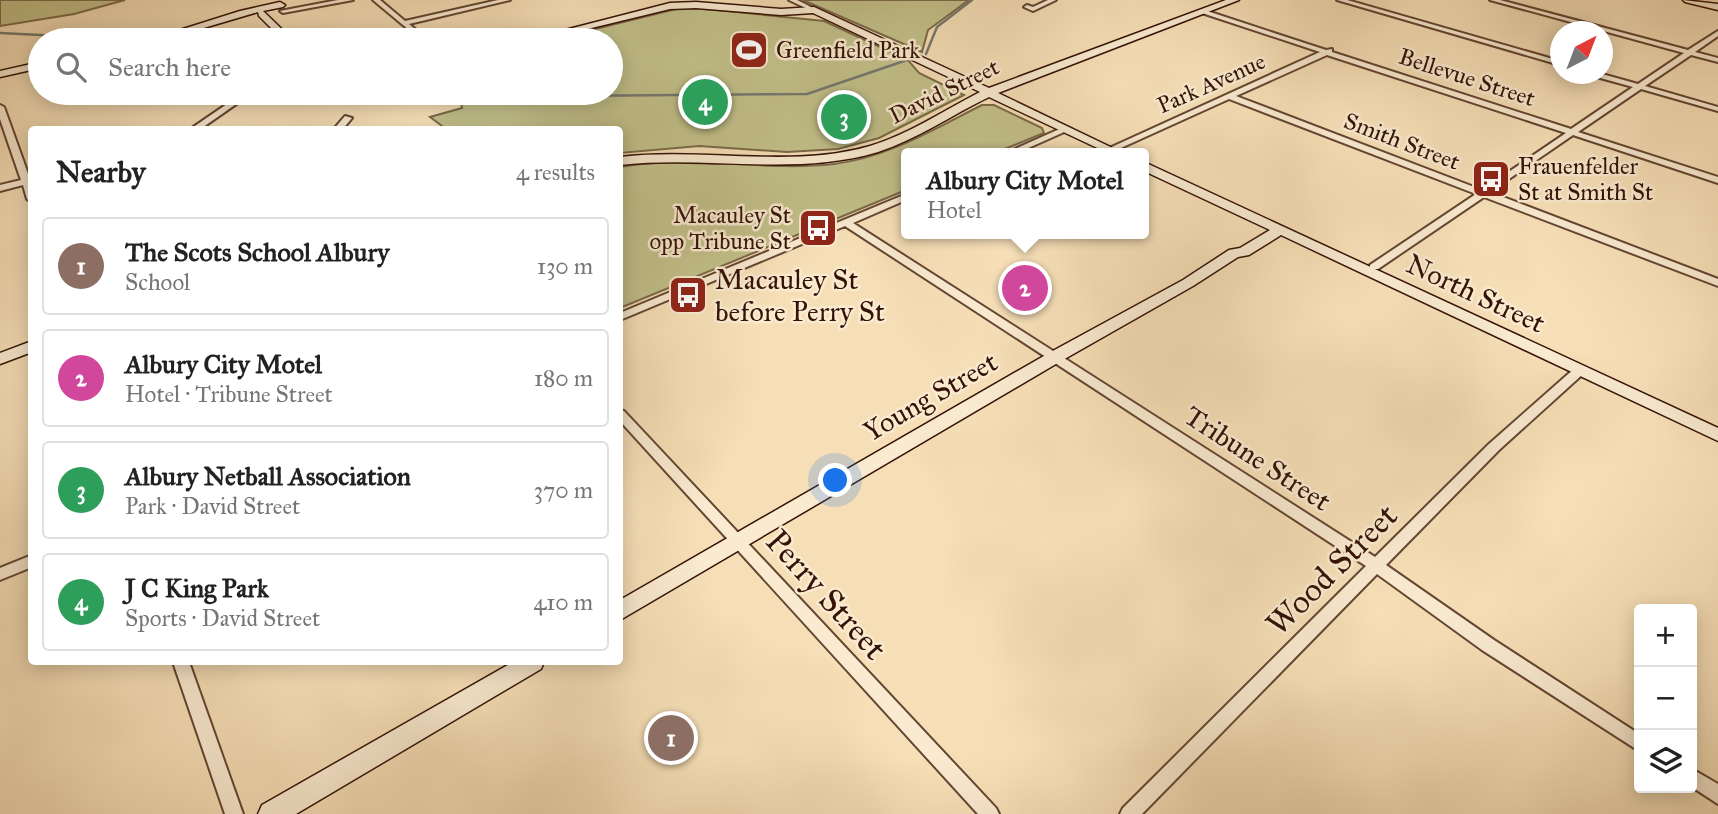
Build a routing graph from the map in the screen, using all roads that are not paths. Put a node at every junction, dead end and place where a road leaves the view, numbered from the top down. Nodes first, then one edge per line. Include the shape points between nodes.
1 (350, 0) edge
2 (376, 0) edge
3 (507, 0) edge
4 (792, 0) edge
5 (1050, 0) edge
6 (1234, 0) edge
7 (1340, 0) edge
8 (1493, 0) edge
9 (1688, 0) edge
10 (1027, 7) dead end
11 (1718, 7) edge
12 (271, 8) edge
13 (814, 10) junction
14 (781, 12) junction
15 (1204, 12) junction
16 (827, 15) junction
17 (404, 23) junction
18 (195, 28) edge
19 (276, 28) edge
20 (410, 28) edge
21 (580, 28) edge
22 (1718, 33) edge
23 (1329, 51) junction
24 (1689, 52) junction
25 (1550, 60) edge
26 (1718, 60) edge
27 (28, 68) edge
28 (0, 74) edge
29 (1613, 79) edge
30 (1640, 86) junction
31 (989, 92) junction
32 (1229, 96) junction
33 (230, 105) edge
34 (0, 107) edge
35 (1718, 109) edge
36 (348, 118) dead end
37 (199, 126) edge
38 (341, 126) edge
39 (1068, 129) junction
40 (1572, 132) junction
41 (1022, 148) edge
42 (1107, 148) edge
43 (1119, 148) edge
44 (623, 161) edge
45 (1149, 168) edge
46 (1718, 180) edge
47 (26, 182) junction
48 (0, 188) edge
49 (28, 188) edge
50 (1482, 193) junction
51 (901, 199) edge
52 (845, 222) junction
53 (1275, 227) junction
54 (1239, 252) junction
55 (1333, 256) junction
56 (1374, 267) junction
57 (1718, 283) edge
58 (623, 316) edge
59 (28, 347) edge
60 (28, 354) edge
61 (1055, 357) junction
62 (2, 358) edge
63 (1579, 371) junction
64 (623, 417) edge
65 (1718, 425) edge
66 (1718, 435) edge
67 (739, 542) junction
68 (28, 563) edge
69 (1376, 565) junction
70 (0, 574) edge
71 (623, 609) edge
72 (182, 665) edge
73 (528, 665) edge
74 (1634, 740) edge
75 (1697, 780) edge
76 (1718, 795) edge
77 (234, 814) edge
78 (271, 814) edge
79 (990, 814) edge
80 (1129, 814) edge

1 - 12 street
2 - 17 street
3 - 17 street
4 - 13 street
5 - 10 street via 1033,9
6 - 15 main road, David Street
7 - 25 street
8 - 24 street
9 - 11 main road
12 - 18 main road
12 - 19 main road
13 - 14 main road
13 - 16 main road
14 - 16 main road
14 - 21 main road via 670,6
15 - 23 street, Bellevue Street
15 - 31 main road, David Street
16 - 31 main road
17 - 20 street
22 - 24 street
23 - 32 street, Park Avenue
23 - 40 street, Bellevue Street
24 - 26 street
24 - 30 street
27 - 28 main road
29 - 30 street
30 - 35 street
30 - 40 street
31 - 39 main road
31 - 44 main road, David Street via 905,137 852,154 799,159 667,155
32 - 43 street, Park Avenue
32 - 50 street, Smith Street
33 - 37 street
34 - 47 street
36 - 38 street
39 - 41 street
39 - 42 main road
40 - 46 street, Bellevue Street
40 - 50 street
45 - 53 main road, North Street
47 - 48 street
47 - 49 street
50 - 56 street
50 - 57 street, Smith Street
51 - 52 street
52 - 58 street
52 - 61 street, Tribune Street
53 - 54 main road, Young Street
53 - 55 main road, North Street
53 - 56 main road, North Street
54 - 55 main road via 1282,244
54 - 61 main road, Young Street
55 - 63 main road, North Street
56 - 65 main road, North Street
59 - 62 main road
60 - 62 main road
61 - 67 main road, Young Street
61 - 69 street, Tribune Street
63 - 66 main road, North Street
63 - 69 street, Wood Street via 1494,447
64 - 67 street, Perry Street
67 - 71 main road, Young Street
67 - 79 street, Perry Street
68 - 70 street
69 - 74 street, Tribune Street
69 - 80 street, Wood Street
72 - 77 street
73 - 78 main road
75 - 76 street

